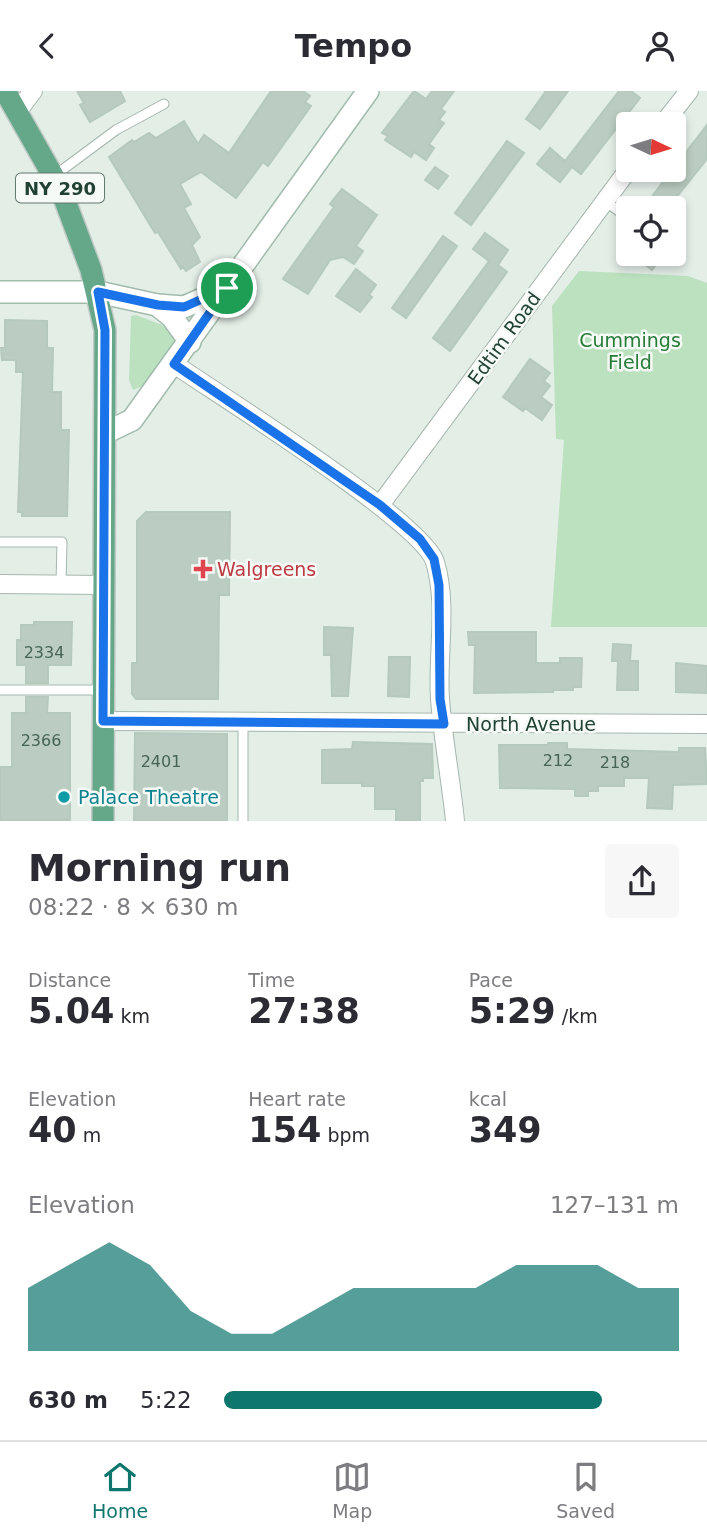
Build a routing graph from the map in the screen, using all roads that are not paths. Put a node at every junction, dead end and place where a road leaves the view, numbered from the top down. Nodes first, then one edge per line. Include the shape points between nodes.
1 (5, 91) edge
2 (33, 91) edge
3 (368, 91) edge
4 (689, 91) edge
5 (164, 104) dead end
6 (17, 112) junction
7 (672, 112) edge
8 (54, 176) junction
9 (619, 182) edge
10 (605, 201) junction
11 (616, 209) edge
12 (227, 288) junction
13 (0, 292) edge
14 (98, 292) junction
15 (158, 305) junction
16 (190, 342) junction
17 (174, 364) junction
18 (105, 433) junction
19 (380, 505) junction
20 (0, 542) edge
21 (0, 585) edge
22 (61, 585) junction
23 (104, 585) junction
24 (0, 690) edge
25 (103, 690) junction
26 (103, 721) junction
27 (243, 722) junction
28 (444, 724) junction
29 (707, 724) edge
30 (103, 821) edge
31 (243, 821) edge
32 (455, 821) edge

1 - 6 main road, NY 290
2 - 6 street
3 - 12 street
4 - 7 street
5 - 8 lane via 116,130
6 - 8 main road, NY 290
8 - 14 main road, NY 290
9 - 10 street, Edtim Road
10 - 11 lane
10 - 19 street, Edtim Road
12 - 15 street via 184,307
12 - 16 street
13 - 14 street
14 - 15 street
14 - 18 main road, NY 290 via 105,330
15 - 16 street
16 - 17 street
17 - 18 street via 132,420
17 - 19 street
18 - 23 main road, NY 290
19 - 28 street via 420,539 434,559
20 - 22 lane via 62,542
21 - 22 street
22 - 23 street
23 - 25 main road, NY 290
24 - 25 lane
25 - 26 main road, NY 290
26 - 27 street, North Avenue
26 - 30 main road, NY 290
27 - 28 street, North Avenue
27 - 31 lane
28 - 29 street, North Avenue
28 - 32 street

